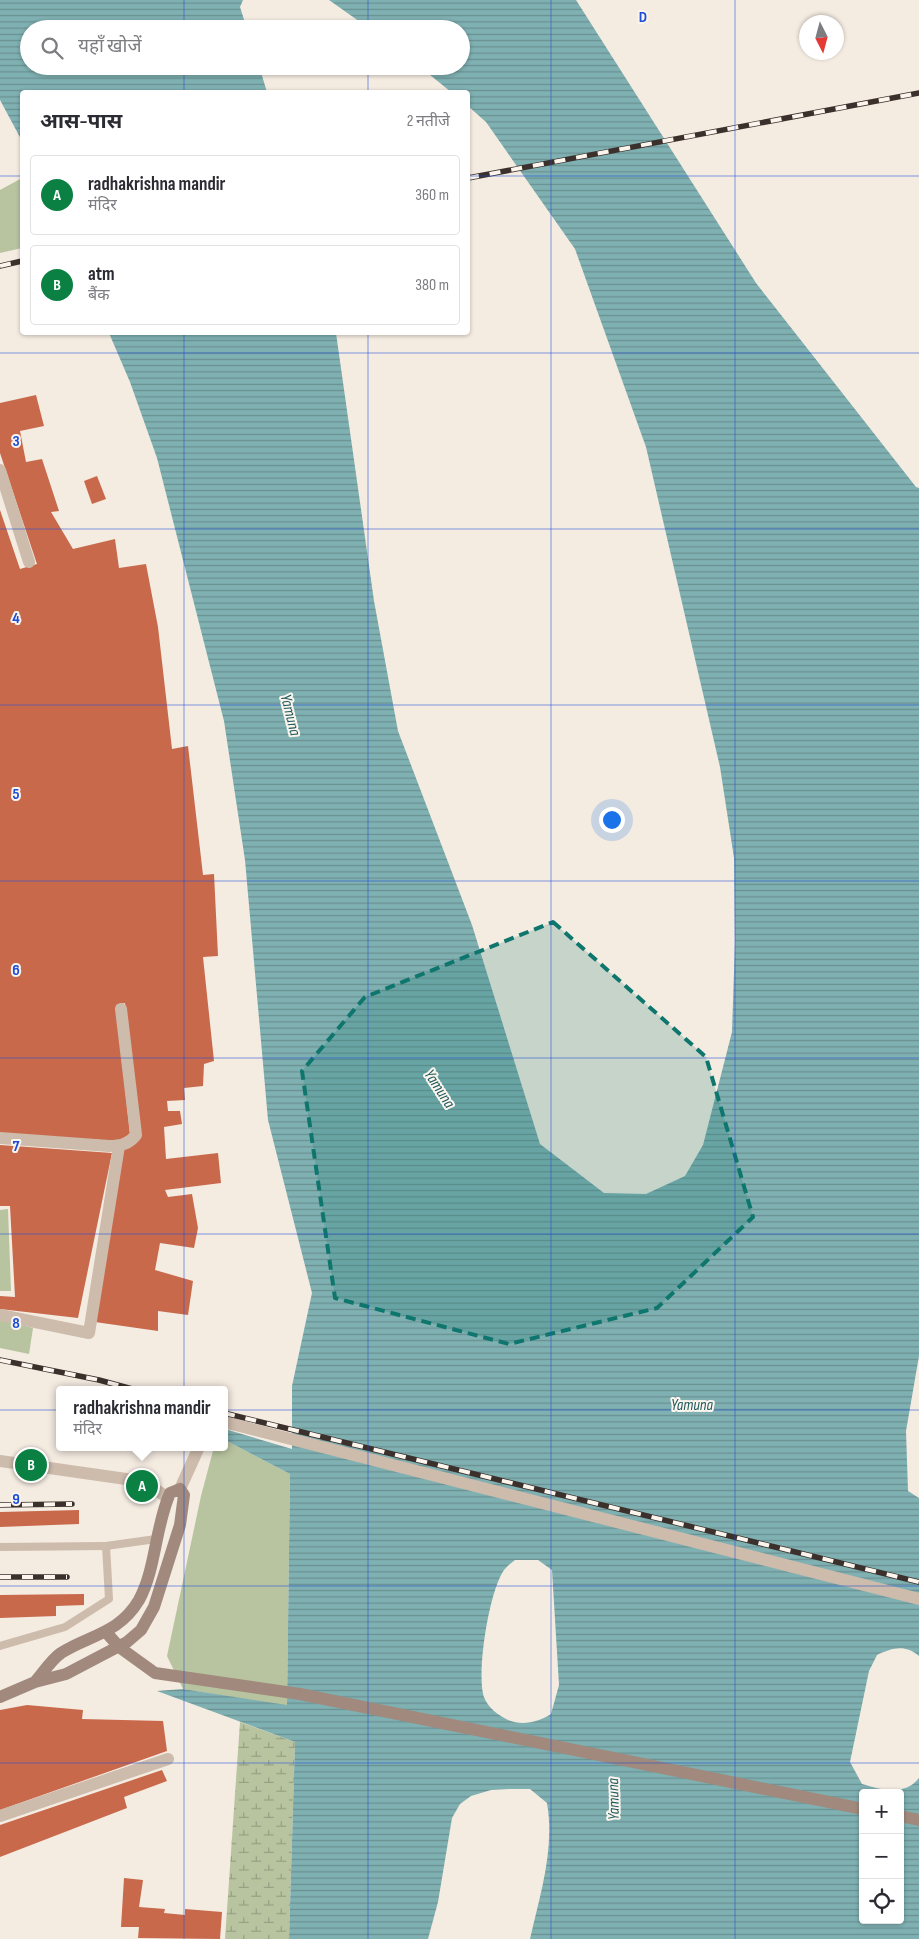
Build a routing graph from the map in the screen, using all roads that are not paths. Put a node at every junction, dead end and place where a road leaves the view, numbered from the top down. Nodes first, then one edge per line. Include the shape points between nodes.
1 (0, 470) edge
2 (29, 562) dead end
3 (121, 1009) dead end
4 (0, 1138) edge
5 (119, 1146) junction
6 (0, 1315) edge
7 (228, 1423) edge
8 (197, 1451) edge
9 (0, 1461) edge
10 (180, 1489) junction
11 (168, 1498) junction
12 (156, 1539) junction
13 (106, 1546) junction
14 (0, 1547) edge
15 (149, 1571) junction
16 (163, 1577) junction
17 (919, 1599) edge
18 (106, 1632) junction
19 (0, 1646) edge
20 (119, 1647) junction
21 (35, 1682) junction
22 (0, 1697) edge
23 (168, 1759) dead end
24 (859, 1807) edge
25 (0, 1816) edge
26 (904, 1817) edge
27 (919, 1820) edge

1 - 2 street
3 - 5 street via 136,1135 131,1142
4 - 5 street
5 - 6 street via 89,1333
7 - 17 street
8 - 10 street
9 - 11 street via 133,1480 146,1483
10 - 11 main road via 170,1493
10 - 16 main road via 184,1495 180,1524
11 - 12 main road
12 - 13 lane
12 - 15 main road
13 - 14 lane
13 - 19 lane via 109,1599 65,1627
15 - 16 main road
15 - 18 main road via 138,1601
16 - 20 main road via 154,1607 141,1630
18 - 20 main road
18 - 21 main road via 60,1654
20 - 21 main road via 66,1674
20 - 24 main road via 154,1674 300,1694
21 - 22 main road
23 - 25 street
26 - 27 main road

